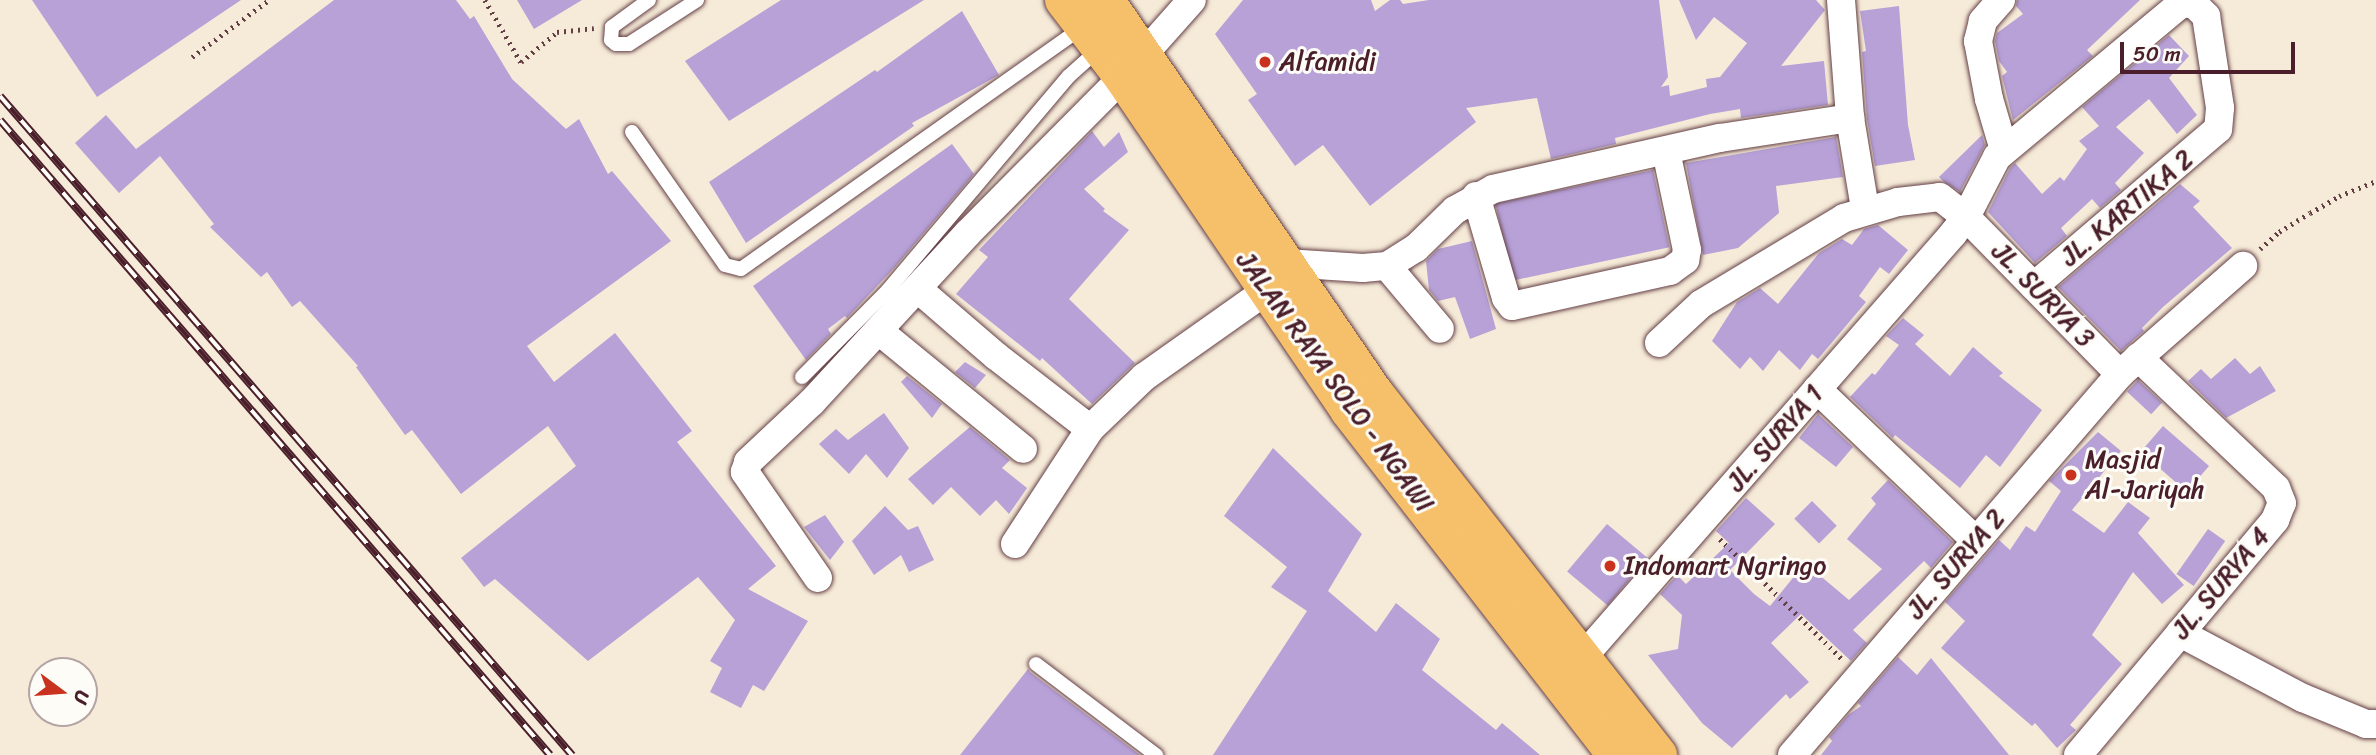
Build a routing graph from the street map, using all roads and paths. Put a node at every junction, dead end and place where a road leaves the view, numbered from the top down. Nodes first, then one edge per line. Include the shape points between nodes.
1 (269, 0) edge
2 (485, 0) edge
3 (649, 0) edge
4 (696, 0) edge
5 (1192, 0) edge
6 (2001, 0) edge
7 (1837, 3) edge
8 (2183, 4) joint
9 (612, 27) junction
10 (1103, 35) edge
11 (192, 57) dead end
12 (1850, 118) junction
13 (632, 132) dead end
14 (1666, 150) junction
15 (2004, 150) junction
16 (2376, 181) edge
17 (1476, 196) junction
18 (1863, 200) junction
19 (1966, 217) junction
20 (1387, 266) junction
21 (2243, 266) joint
22 (1276, 277) junction
23 (2034, 286) junction
24 (918, 289) junction
25 (1440, 329) dead end
26 (879, 331) junction
27 (1659, 344) dead end
28 (2129, 366) junction
29 (802, 377) dead end
30 (1817, 390) junction
31 (1090, 429) junction
32 (1023, 449) dead end
33 (1702, 521) junction
34 (1976, 541) junction
35 (1015, 544) dead end
36 (818, 578) dead end
37 (2180, 633) junction
38 (1582, 658) junction
39 (1036, 664) dead end
40 (1860, 676) junction
41 (2376, 724) edge
42 (1156, 755) edge
43 (1617, 755) edge
44 (1658, 755) edge
45 (1792, 755) edge
46 (2078, 755) edge

1 - 11 path
2 - 9 path via 521,62 557,32
3 - 9 lane
4 - 9 lane via 629,44 621,46 611,40
5 - 10 street
6 - 15 street via 1983,21 1978,41
7 - 12 street
8 - 15 street, JL. SURYA 1
8 - 23 street, JL. KARTIKA 2 via 2195,5 2206,16 2220,108 2218,129
10 - 13 lane via 741,269 725,265
10 - 22 highway, JALAN RAYA SOLO - NGAWI
10 - 24 street via 967,234
10 - 29 lane via 888,290
12 - 14 street
12 - 18 street
14 - 17 street
14 - 17 street via 1687,250 1685,260 1670,271 1512,306
15 - 19 street, JL. SURYA 1
16 - 21 path via 2339,196 2279,232
17 - 20 street via 1416,248
18 - 19 street, JL. SURYA 3 via 1940,197
18 - 27 street, JL. SURYA 3 via 1844,218 1701,304
19 - 23 street, JL. SURYA 3
19 - 30 street, JL. SURYA 1
20 - 22 street
20 - 25 street
21 - 28 street, JL. SURYA 2
22 - 31 street via 1144,377
22 - 38 highway, JALAN RAYA SOLO - NGAWI via 1375,394
22 - 43 highway, JALAN RAYA SOLO - NGAWI via 1349,410
23 - 28 street, JL. SURYA 3
24 - 26 street
24 - 31 street
26 - 32 street
26 - 36 street via 745,467
28 - 34 street, JL. SURYA 2
28 - 37 street, JL. SURYA 4 via 2280,495 2275,520
30 - 33 street, JL. SURYA 1
30 - 34 street
31 - 35 street
33 - 38 street, JL. SURYA 1
33 - 40 path
34 - 40 street, JL. SURYA 2
37 - 41 street via 2303,698
37 - 46 street, JL. SURYA 4
38 - 44 highway, JALAN RAYA SOLO - NGAWI
39 - 42 lane
40 - 45 street, JL. SURYA 2

